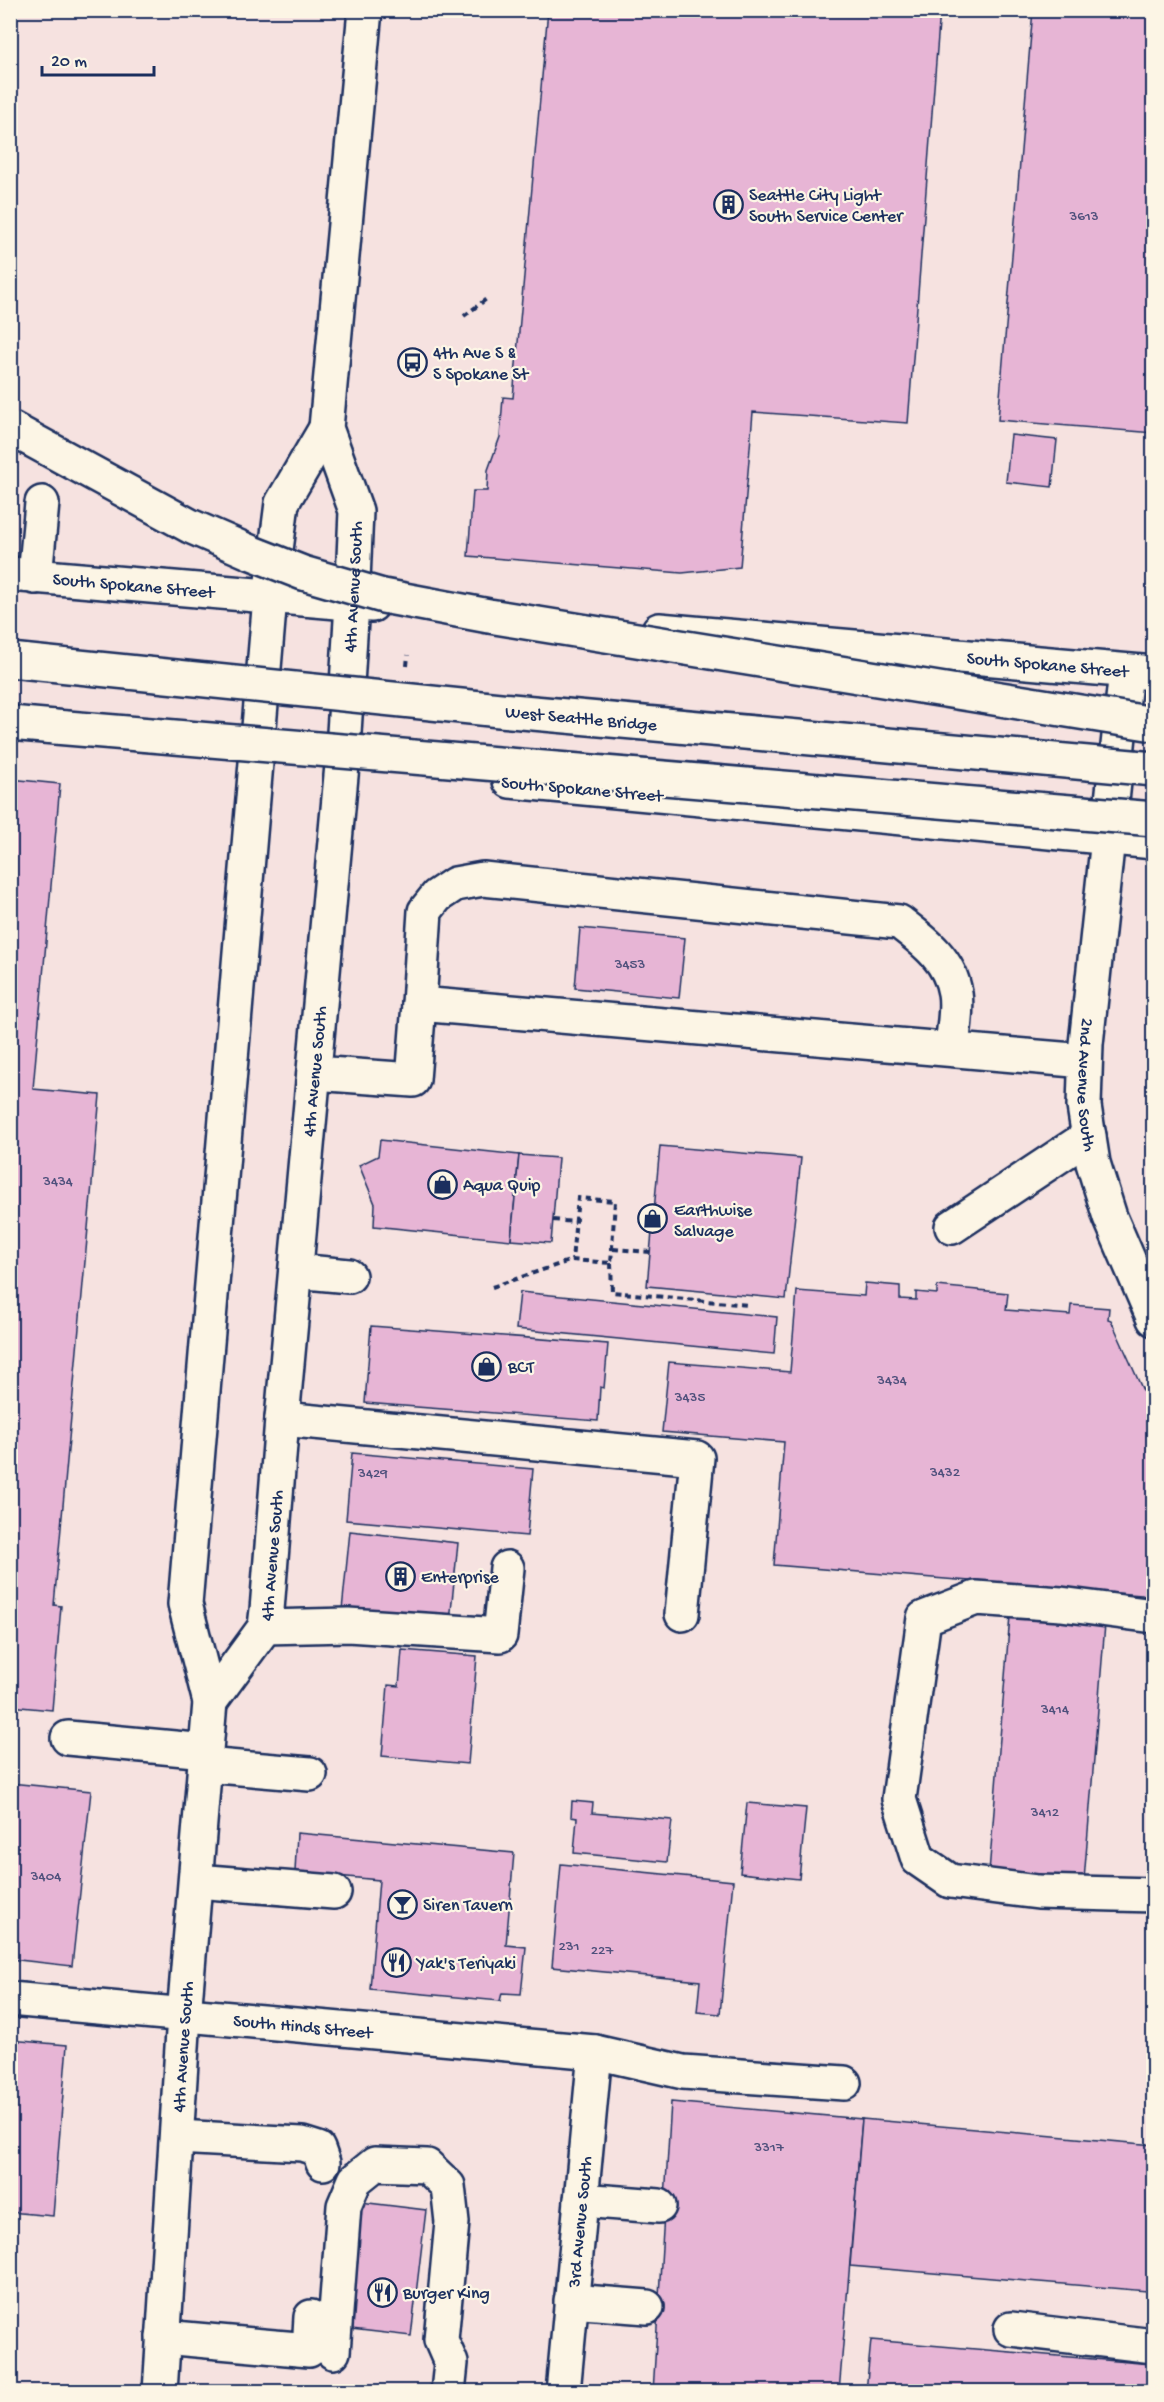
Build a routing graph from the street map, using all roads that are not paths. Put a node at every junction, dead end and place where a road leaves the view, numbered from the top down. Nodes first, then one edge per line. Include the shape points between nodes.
1 (365, 10) edge
2 (10, 428) edge
3 (326, 428) junction
4 (42, 503) dead end
5 (23, 576) edge
6 (270, 597) junction
7 (351, 604) junction
8 (10, 660) edge
9 (1140, 672) edge
10 (10, 723) edge
11 (1154, 724) edge
12 (10, 736) edge
13 (256, 758) junction
14 (342, 765) junction
15 (1154, 768) edge
16 (1154, 819) edge
17 (1108, 838) junction
18 (1154, 842) edge
19 (419, 1004) junction
20 (952, 1049) junction
21 (1085, 1061) junction
22 (314, 1073) junction
23 (1089, 1136) junction
24 (952, 1227) dead end
25 (296, 1271) junction
26 (349, 1276) dead end
27 (1154, 1320) edge
28 (282, 1419) junction
29 (507, 1568) dead end
30 (682, 1614) dead end
31 (1154, 1616) edge
32 (264, 1627) junction
33 (210, 1702) junction
34 (68, 1738) dead end
35 (206, 1758) junction
36 (310, 1774) dead end
37 (196, 1881) junction
38 (334, 1892) dead end
39 (1154, 1895) edge
40 (10, 1999) edge
41 (184, 2016) junction
42 (595, 2052) junction
43 (844, 2083) dead end
44 (178, 2126) junction
45 (316, 2126) dead end
46 (323, 2163) dead end
47 (581, 2200) junction
48 (659, 2206) dead end
49 (571, 2301) junction
50 (647, 2307) dead end
51 (311, 2317) dead end
52 (1011, 2329) dead end
53 (163, 2337) junction
54 (1154, 2346) edge
55 (321, 2351) junction
56 (449, 2377) edge
57 (160, 2391) edge
58 (562, 2391) edge

1 - 3 main road, 4th Avenue South
2 - 11 main road, bridge via 190,526 303,573 383,596
3 - 6 main road, 4th Avenue South via 282,503
3 - 7 main road, 4th Avenue South via 356,511
4 - 5 main road
5 - 6 main road, South Spokane Street
6 - 7 main road, South Spokane Street
6 - 13 main road, 4th Avenue South
7 - 9 main road, South Spokane Street
7 - 14 main road, 4th Avenue South
8 - 15 main road, West Seattle Bridge, bridge via 500,710
9 - 17 main road, 2nd Avenue South
10 - 16 main road, bridge
12 - 13 main road, South Spokane Street
13 - 14 main road, South Spokane Street
13 - 33 main road, 4th Avenue South via 185,1604
14 - 17 main road, South Spokane Street
14 - 22 main road, 4th Avenue South
17 - 18 main road, South Spokane Street
17 - 21 main road, 2nd Avenue South
19 - 20 main road
19 - 20 main road via 425,911 437,896 455,884 483,879 899,922 930,946 949,971 955,994
19 - 22 main road via 413,1080
20 - 21 main road
21 - 23 main road, 2nd Avenue South via 1084,1106
22 - 25 main road, 4th Avenue South
23 - 24 main road
23 - 27 main road, 2nd Avenue South via 1110,1217
25 - 26 main road
25 - 28 main road, 4th Avenue South
28 - 30 main road via 697,1458
28 - 32 main road, 4th Avenue South
29 - 32 main road via 500,1635 348,1626
31 - 39 main road via 976,1598 924,1618 899,1799 918,1859 950,1881 1038,1892
32 - 33 main road, 4th Avenue South
33 - 35 main road, 4th Avenue South
34 - 35 main road
35 - 36 main road
35 - 37 main road, 4th Avenue South
37 - 38 main road
37 - 41 main road, 4th Avenue South
40 - 41 main road, South Hinds Street
41 - 42 main road, South Hinds Street
41 - 44 main road, 4th Avenue South
42 - 43 main road, South Hinds Street via 683,2072
42 - 47 main road, 3rd Avenue South
44 - 45 main road
44 - 46 main road via 302,2144 318,2150
44 - 53 main road, 4th Avenue South
47 - 48 main road
47 - 49 main road, 3rd Avenue South
49 - 50 main road
49 - 58 main road, 3rd Avenue South
51 - 55 main road
52 - 54 main road
53 - 55 main road
53 - 57 main road, 4th Avenue South
55 - 56 main road via 344,2206 355,2180 375,2164 427,2166 448,2186 452,2222 441,2340

